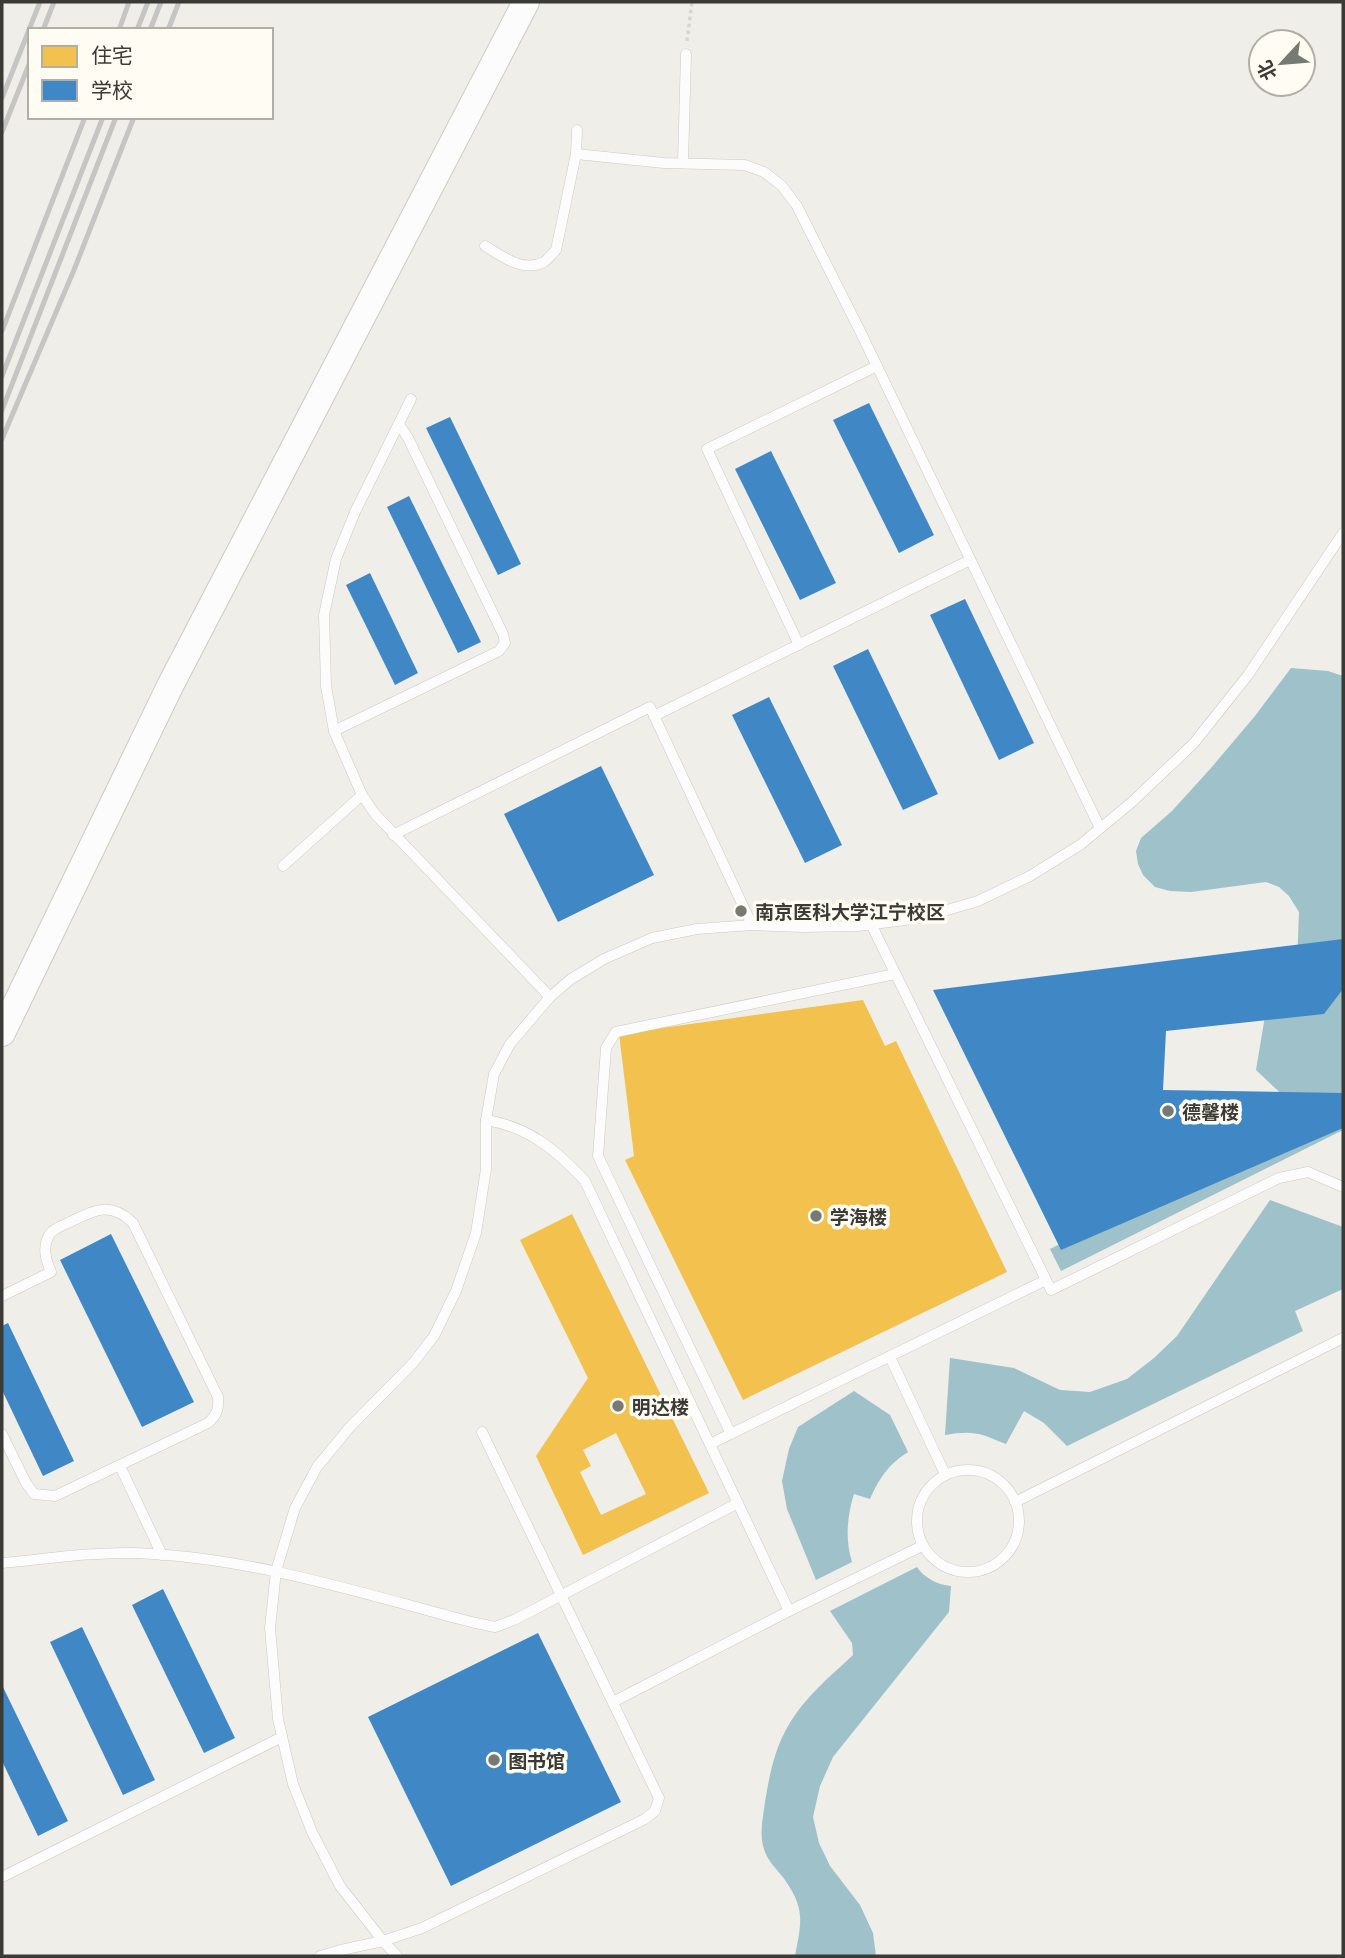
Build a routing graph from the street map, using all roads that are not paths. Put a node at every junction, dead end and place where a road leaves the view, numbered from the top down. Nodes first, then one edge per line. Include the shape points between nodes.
1 (526, 2) edge
2 (686, 54) road end
3 (577, 130) dead end
4 (576, 154) junction
5 (683, 163) junction
6 (485, 246) dead end
7 (877, 366) junction
8 (411, 399) dead end
9 (399, 425) junction
10 (1343, 533) edge
11 (970, 560) junction
12 (799, 645) junction
13 (654, 716) junction
14 (334, 731) junction
15 (362, 795) junction
16 (1100, 828) junction
17 (393, 835) junction
18 (283, 866) dead end
19 (752, 925) junction
20 (871, 925) junction
21 (895, 974) junction
22 (550, 997) junction
23 (2, 1033) edge
24 (486, 1120) junction
25 (1343, 1186) edge
26 (1046, 1280) junction
27 (2, 1296) edge
28 (1343, 1338) edge
29 (890, 1357) junction
30 (482, 1432) dead end
31 (2, 1434) edge
32 (731, 1434) junction
33 (710, 1444) junction
34 (120, 1466) junction
35 (945, 1474) junction
36 (1015, 1502) junction
37 (738, 1503) junction
38 (922, 1546) junction
39 (163, 1555) junction
40 (2, 1563) edge
41 (276, 1571) junction
42 (561, 1595) junction
43 (789, 1611) junction
44 (613, 1702) junction
45 (282, 1737) junction
46 (2, 1877) edge
47 (383, 1941) junction
48 (320, 1956) edge
49 (397, 1956) edge

1 - 23 street via 171,684
2 - 5 lane
3 - 4 lane
4 - 5 lane
4 - 6 lane via 556,250 532,265 512,263
5 - 7 lane via 745,165 782,186 797,206
7 - 11 lane
7 - 12 lane via 707,449
8 - 9 lane
9 - 14 lane via 336,559 324,615 326,686
9 - 14 lane via 505,643 499,651
10 - 16 lane via 1248,674 1194,743
11 - 12 lane
11 - 16 lane
12 - 13 lane
13 - 17 lane via 650,707
13 - 19 lane
14 - 15 lane
15 - 17 lane
15 - 18 lane
16 - 20 lane via 1030,876 978,901 920,918
17 - 22 lane
19 - 20 lane
19 - 22 lane via 652,938 604,959
20 - 21 lane
21 - 26 lane
21 - 32 lane via 616,1032 606,1048 598,1156
22 - 24 lane via 510,1044 494,1074
24 - 33 lane via 537,1139 585,1181
24 - 41 lane via 486,1169 476,1233 456,1291 434,1336 414,1362 317,1467 295,1508
25 - 26 lane via 1308,1172 1279,1178 1051,1290
26 - 29 lane
27 - 34 lane via 51,1272 44,1253 55,1229 97,1209 116,1211 133,1223 218,1397 219,1409 208,1423
28 - 36 lane
29 - 32 lane
29 - 35 lane
30 - 42 lane
31 - 34 lane via 34,1493 55,1496
32 - 33 lane
33 - 37 lane
34 - 39 lane
35 - 36 lane via 966,1469 987,1473 1005,1486
35 - 38 lane via 928,1487 918,1506 916,1528
36 - 38 lane via 1019,1525 1013,1546 999,1563 980,1572 958,1572 938,1564
37 - 42 lane
37 - 43 lane
38 - 43 lane
39 - 40 lane via 82,1555
39 - 41 lane
41 - 42 lane via 495,1627
41 - 45 lane via 270,1628
42 - 44 lane
43 - 44 lane
44 - 47 lane via 659,1798 655,1811 451,1915
45 - 46 lane
45 - 47 lane via 293,1784 312,1832 340,1886
47 - 48 lane
47 - 49 lane

